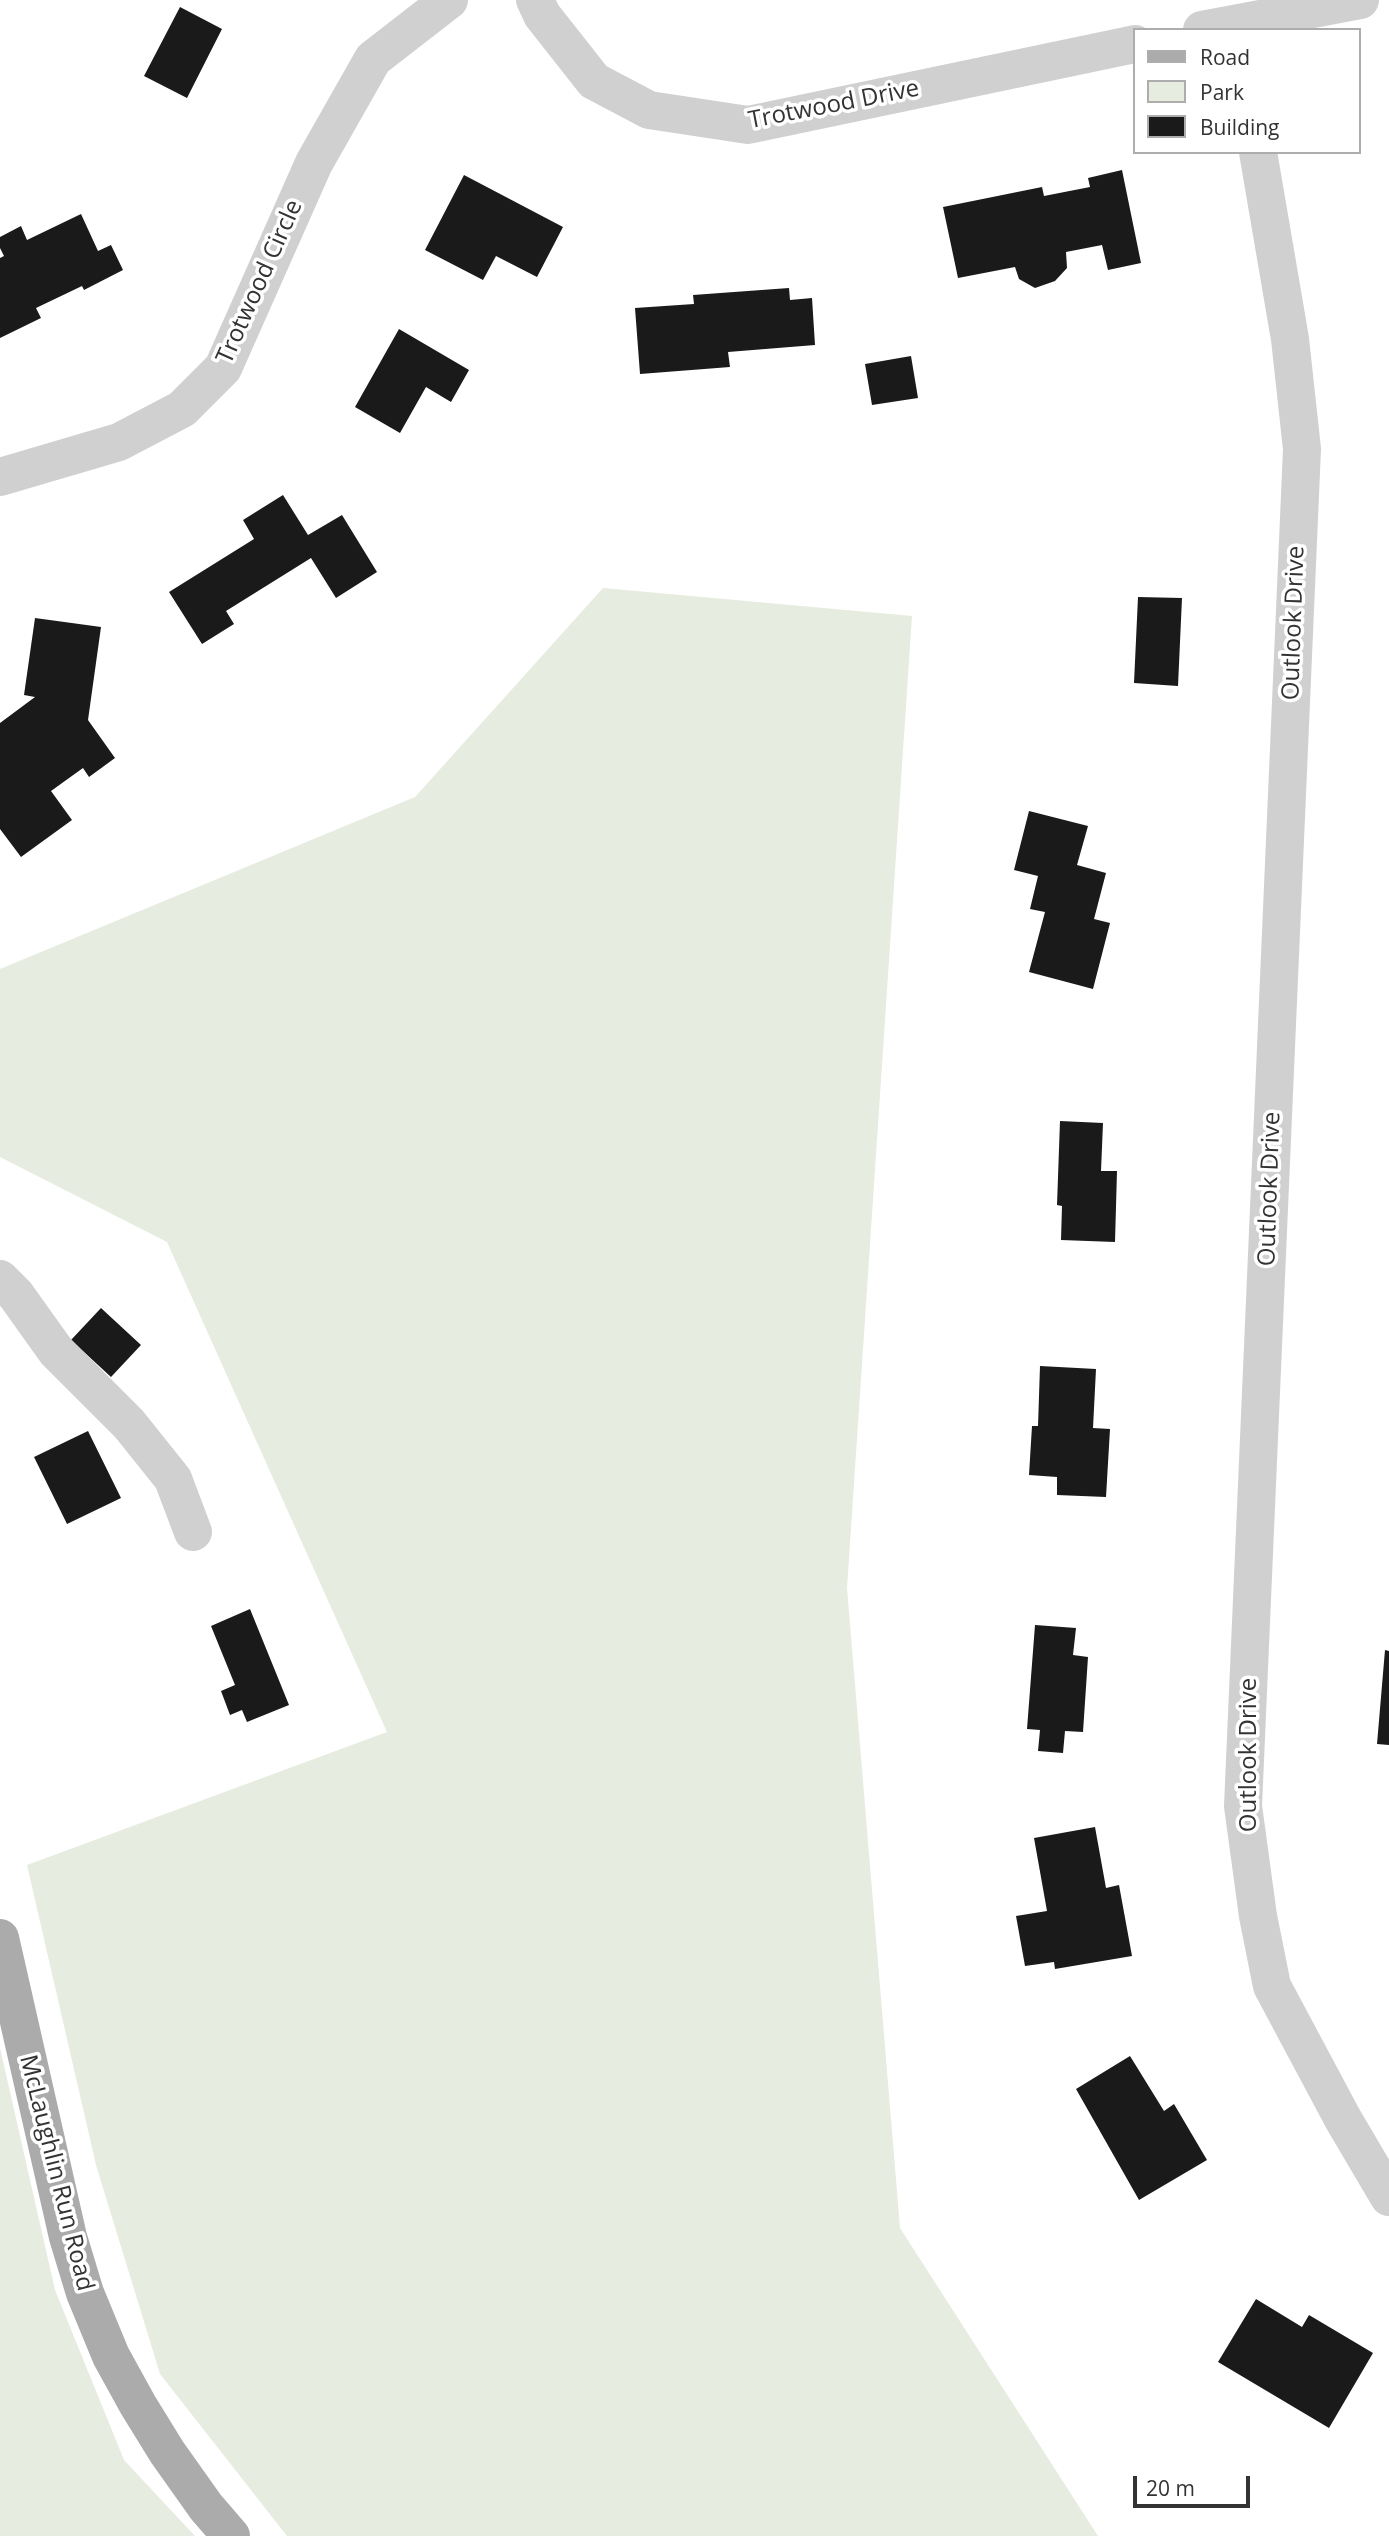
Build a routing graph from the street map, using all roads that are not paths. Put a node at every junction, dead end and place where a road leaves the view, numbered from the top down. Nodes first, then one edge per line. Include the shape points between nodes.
1 (449, 0) edge
2 (536, 0) edge
3 (1360, 0) edge
4 (1225, 27) edge
5 (1134, 44) edge
6 (1258, 154) edge
7 (0, 477) edge
8 (0, 1279) edge
9 (193, 1532) dead end
10 (0, 1938) edge
11 (1389, 2197) edge
12 (231, 2536) edge

1 - 7 street, Trotwood Circle via 373,59 314,163 223,368 182,409 119,442
2 - 5 street, Trotwood Drive via 542,15 594,81 649,110 748,125
3 - 4 street
6 - 11 street, Outlook Drive via 1290,339 1302,449 1243,1806 1272,1986
8 - 9 street via 56,1351 129,1424 173,1479
10 - 12 main road, McLaughlin Run Road via 85,2293 138,2405 206,2507

